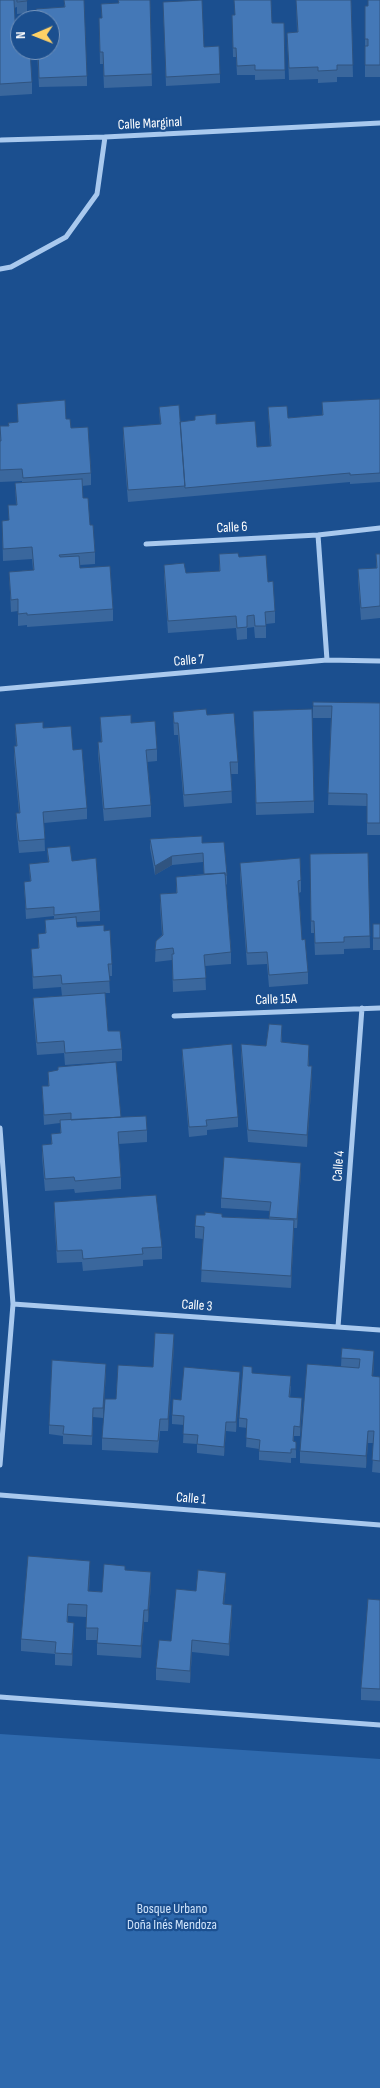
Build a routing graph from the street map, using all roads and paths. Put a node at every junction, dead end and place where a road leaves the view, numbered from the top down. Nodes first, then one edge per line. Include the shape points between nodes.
1 (380, 123) edge
2 (105, 137) junction
3 (1, 140) edge
4 (0, 269) edge
5 (380, 528) edge
6 (318, 535) junction
7 (146, 544) dead end
8 (327, 660) junction
9 (380, 661) edge
10 (0, 689) edge
11 (362, 1008) junction
12 (380, 1008) edge
13 (174, 1016) dead end
14 (0, 1128) edge
15 (13, 1304) junction
16 (338, 1327) junction
17 (380, 1330) edge
18 (0, 1465) edge
19 (0, 1495) edge
20 (380, 1526) edge
21 (0, 1697) edge
22 (380, 1725) edge

1 - 2 street, Calle Marginal
2 - 3 street
2 - 4 street, Calle Marginal via 97,194 66,237 11,268
5 - 6 street, Calle 6
6 - 7 street, Calle 6
6 - 8 street
8 - 9 street, Calle 7
8 - 10 street, Calle 7
11 - 12 street, Calle 15A
11 - 13 street, Calle 15A
11 - 16 street, Calle 4
14 - 15 street
15 - 16 street, Calle 3
15 - 18 street
16 - 17 street, Calle 3
19 - 20 street, Calle 1
21 - 22 street

